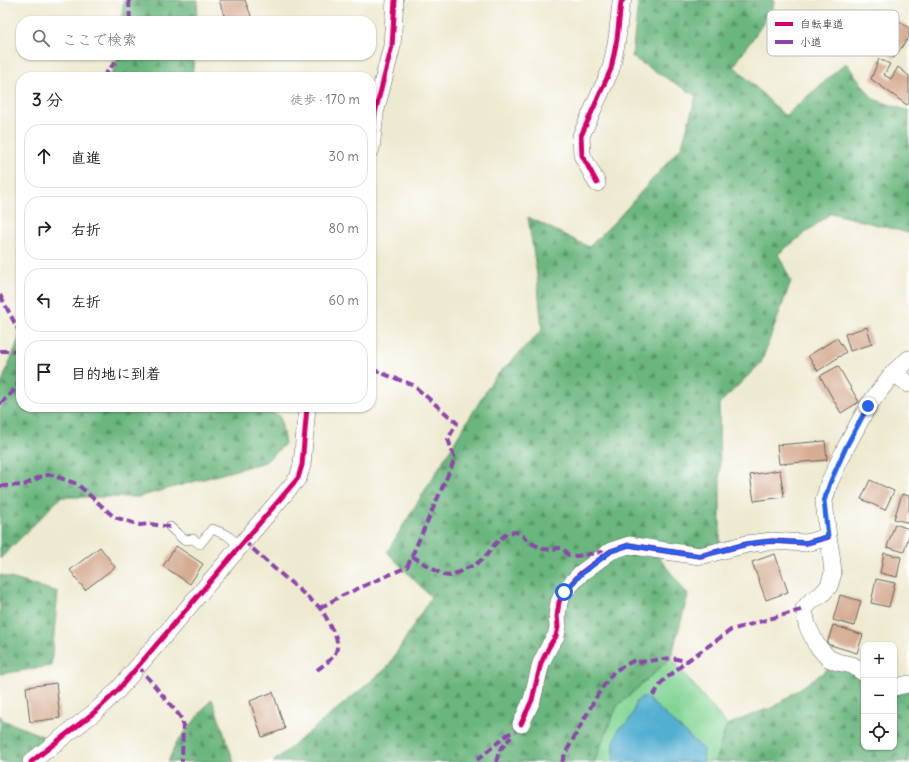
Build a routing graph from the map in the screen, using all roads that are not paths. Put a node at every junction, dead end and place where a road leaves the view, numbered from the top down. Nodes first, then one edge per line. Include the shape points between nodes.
1 (395, 0) edge
2 (623, 0) edge
3 (376, 109) edge
4 (597, 183) dead end
5 (909, 359) edge
6 (893, 373) junction
7 (909, 384) edge
8 (307, 412) edge
9 (170, 527) dead end
10 (828, 537) junction
11 (240, 546) junction
12 (861, 671) edge
13 (909, 684) edge
14 (897, 686) edge
15 (521, 724) dead end
16 (31, 762) edge

1 - 3 street via 392,46
2 - 4 street via 611,69 581,136 582,155
5 - 6 street
6 - 7 street
6 - 10 street via 868,406 830,483 824,501
8 - 11 street via 302,465 298,478
9 - 11 lane via 184,540 193,539 200,544 212,529 228,535
10 - 12 street via 833,573 829,586 804,609 807,625 816,644 828,658 852,665
10 - 15 street via 806,543 772,541 747,544 700,556 629,545 611,551 581,574 564,592 559,602 556,636 540,663 532,700
11 - 16 street via 117,691 96,711
13 - 14 street

